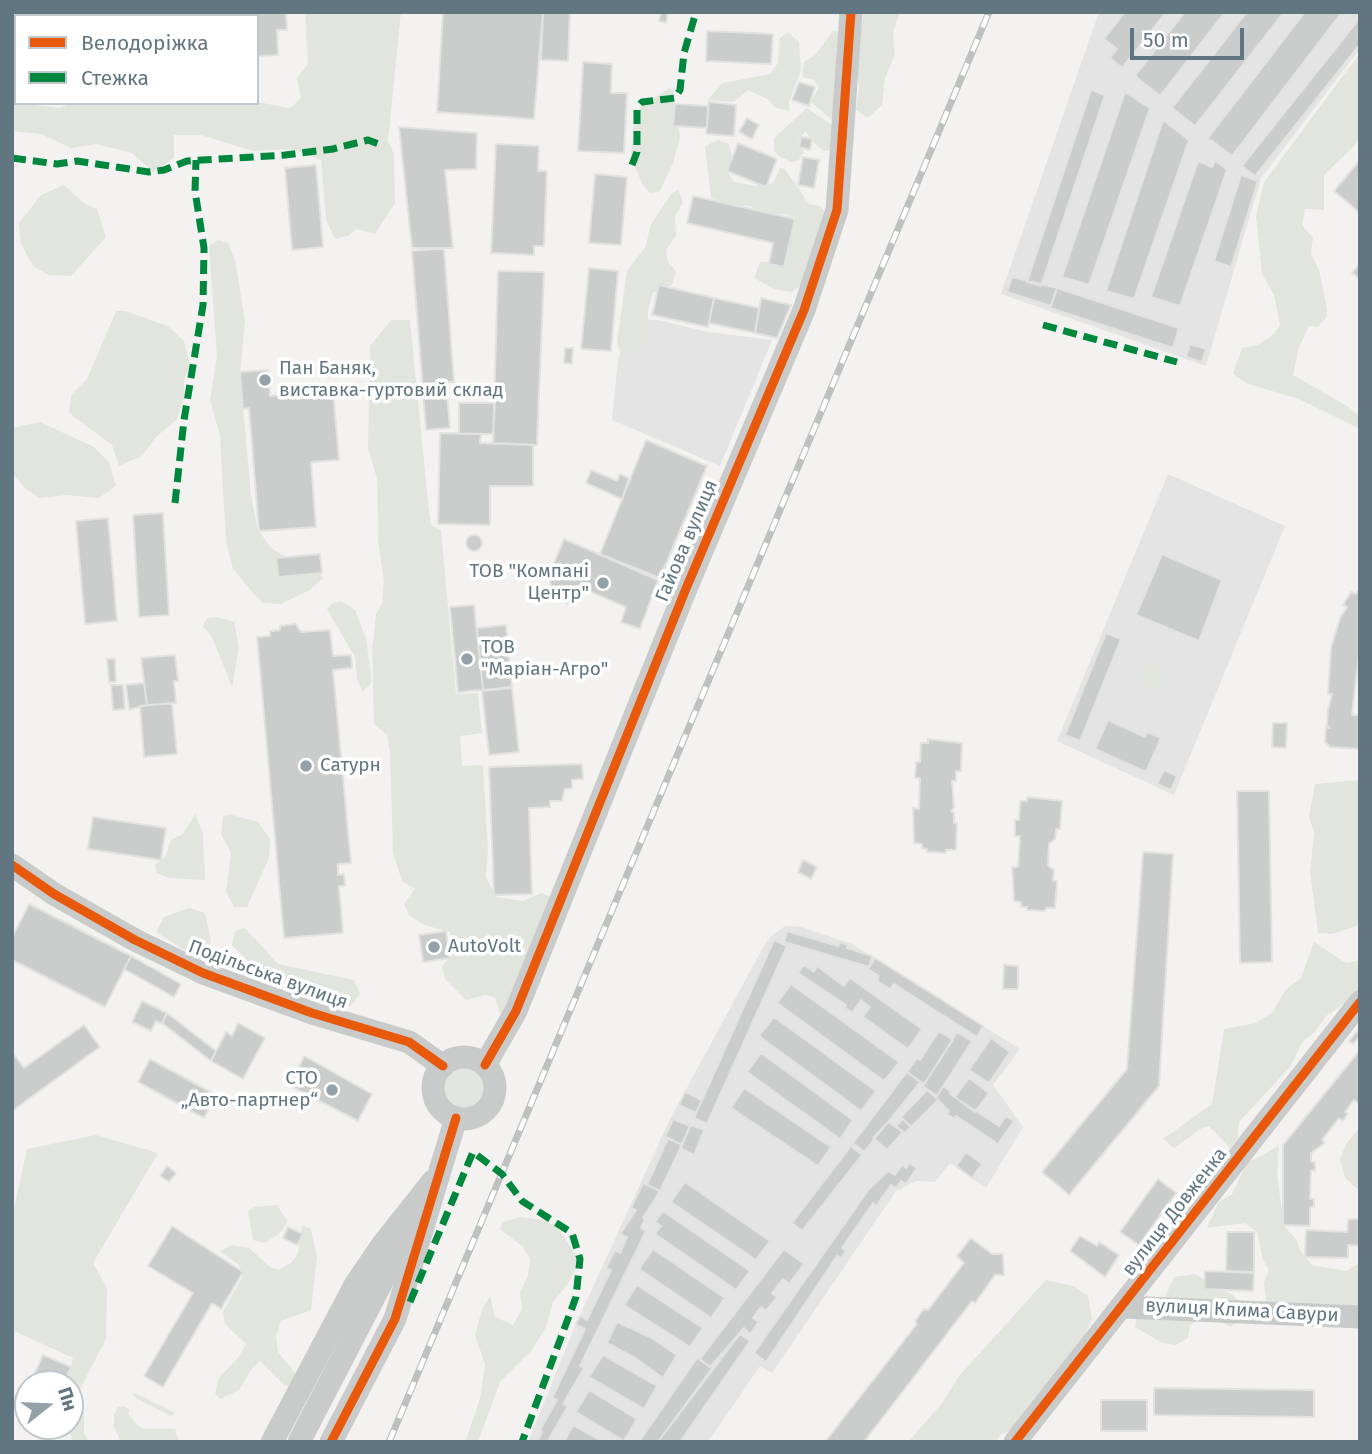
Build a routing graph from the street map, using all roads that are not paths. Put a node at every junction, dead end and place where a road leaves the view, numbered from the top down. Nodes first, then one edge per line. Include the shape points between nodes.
1 (851, 12) edge
2 (12, 865) edge
3 (1360, 1002) edge
4 (485, 1065) junction
5 (443, 1066) junction
6 (457, 1118) junction
7 (439, 1172) junction
8 (1124, 1307) junction
9 (1360, 1317) edge
10 (272, 1442) edge
11 (299, 1442) edge
12 (331, 1442) edge
13 (1015, 1442) edge

1 - 4 street, Гайова вулиця via 837,210 804,310 516,1011
2 - 5 street, Подільська вулиця via 54,894 194,969 312,1013 409,1042
3 - 8 street, вулиця Довженка
4 - 5 street via 468,1057
4 - 6 street via 494,1083 491,1103 476,1116
5 - 6 street via 433,1091 441,1108
6 - 7 street
7 - 10 street via 355,1285
7 - 11 street
7 - 12 street via 395,1319
8 - 9 street, вулиця Клима Савури
8 - 13 street, вулиця Довженка

